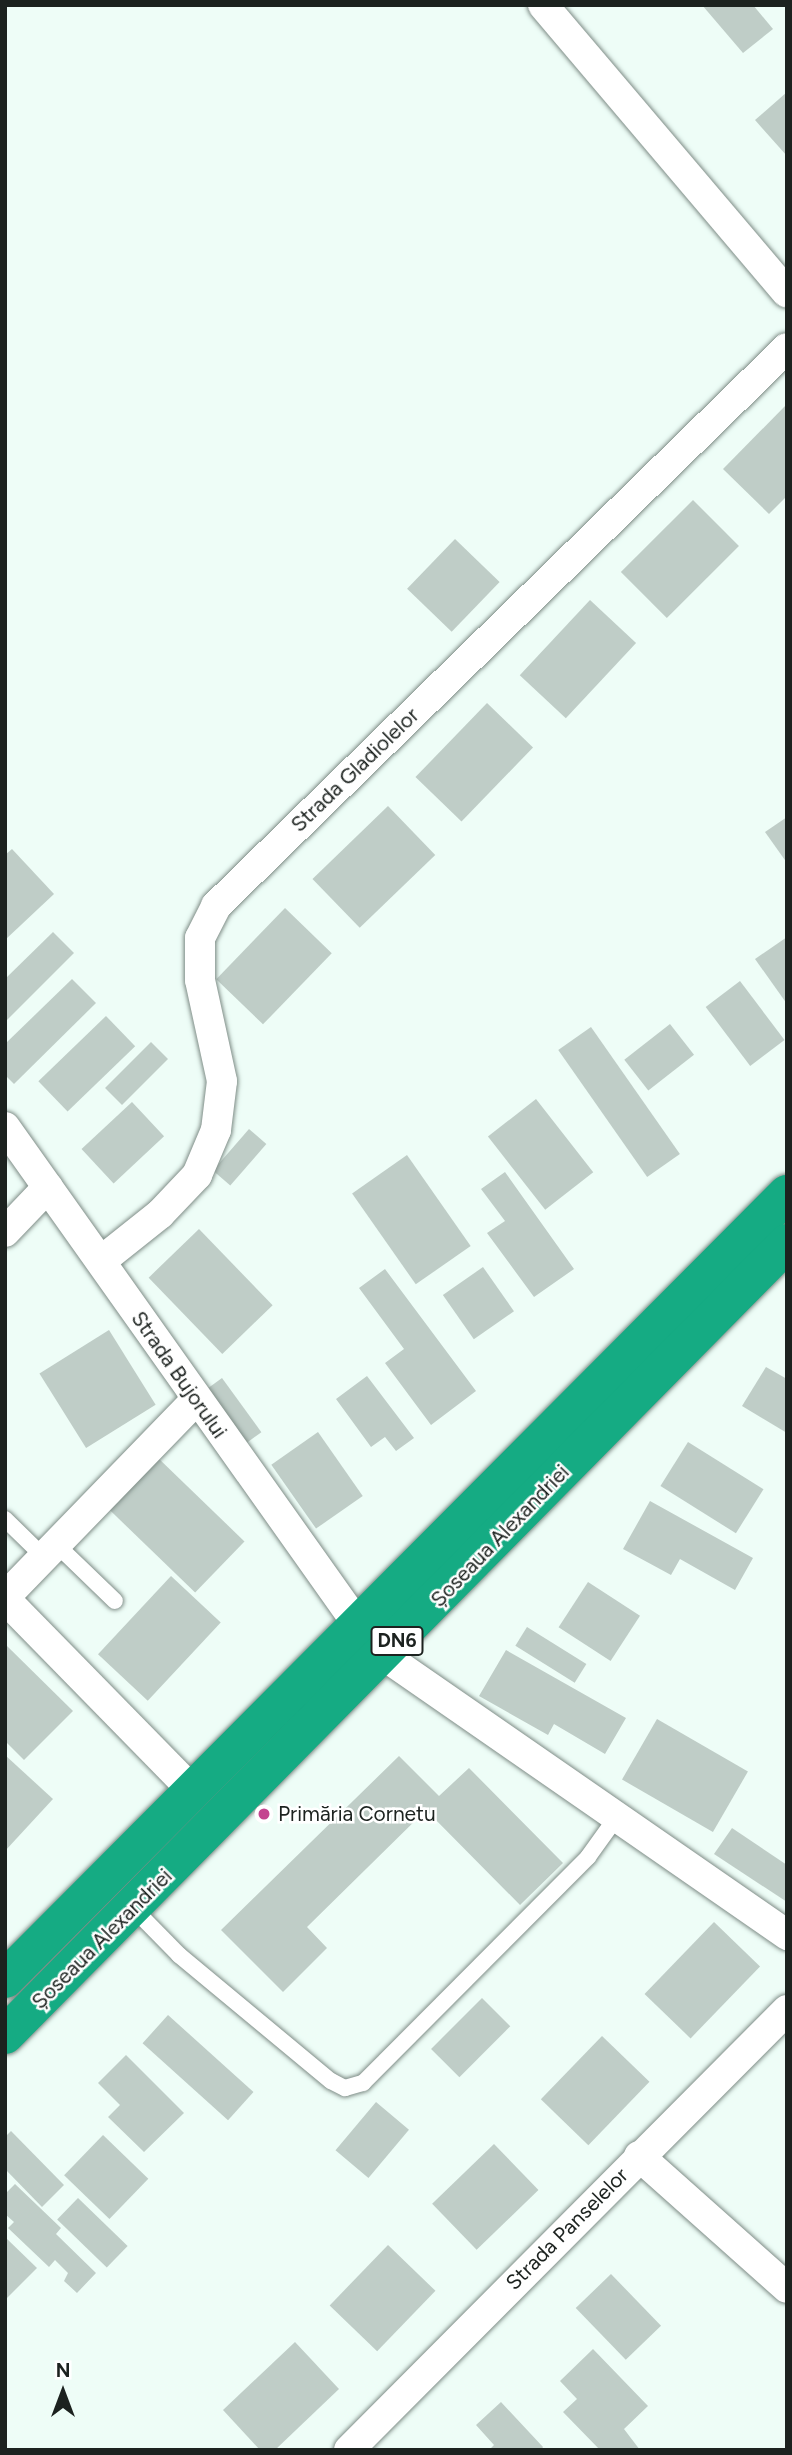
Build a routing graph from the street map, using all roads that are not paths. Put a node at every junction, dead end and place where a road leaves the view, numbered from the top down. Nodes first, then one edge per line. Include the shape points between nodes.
1 (542, 5) edge
2 (787, 293) edge
3 (787, 348) edge
4 (5, 1127) edge
5 (48, 1187) junction
6 (787, 1194) edge
7 (5, 1232) edge
8 (787, 1243) edge
9 (101, 1261) junction
10 (195, 1401) junction
11 (5, 1519) edge
12 (51, 1552) junction
13 (5, 1598) edge
14 (115, 1601) dead end
15 (356, 1622) junction
16 (383, 1655) junction
17 (192, 1790) junction
18 (616, 1818) junction
19 (134, 1909) junction
20 (787, 1935) edge
21 (5, 1979) edge
22 (787, 2010) edge
23 (5, 2035) edge
24 (639, 2155) junction
25 (787, 2287) edge
26 (349, 2450) edge

1 - 2 street
3 - 9 street, Strada Gladiolelor via 216,906 200,938 200,980 222,1081 216,1130 197,1175 160,1214
4 - 5 street, Strada Bujorului
5 - 7 street
5 - 9 street, Strada Bujorului
6 - 15 highway, Șoseaua Alexandriei / DN6
8 - 16 highway, Șoseaua Alexandriei / DN6
9 - 10 street, Strada Bujorului
10 - 12 street
10 - 15 street, Strada Bujorului
11 - 12 lane
12 - 13 street
12 - 14 lane
13 - 17 street
15 - 17 highway, Șoseaua Alexandriei / DN6
16 - 18 street
16 - 19 highway, Șoseaua Alexandriei / DN6
17 - 21 highway, Șoseaua Alexandriei / DN6
18 - 19 lane via 588,1857 363,2084 345,2088 179,1955
18 - 20 street
19 - 23 highway, Șoseaua Alexandriei / DN6
22 - 24 street, Strada Panselelor
24 - 25 street
24 - 26 street, Strada Panselelor

